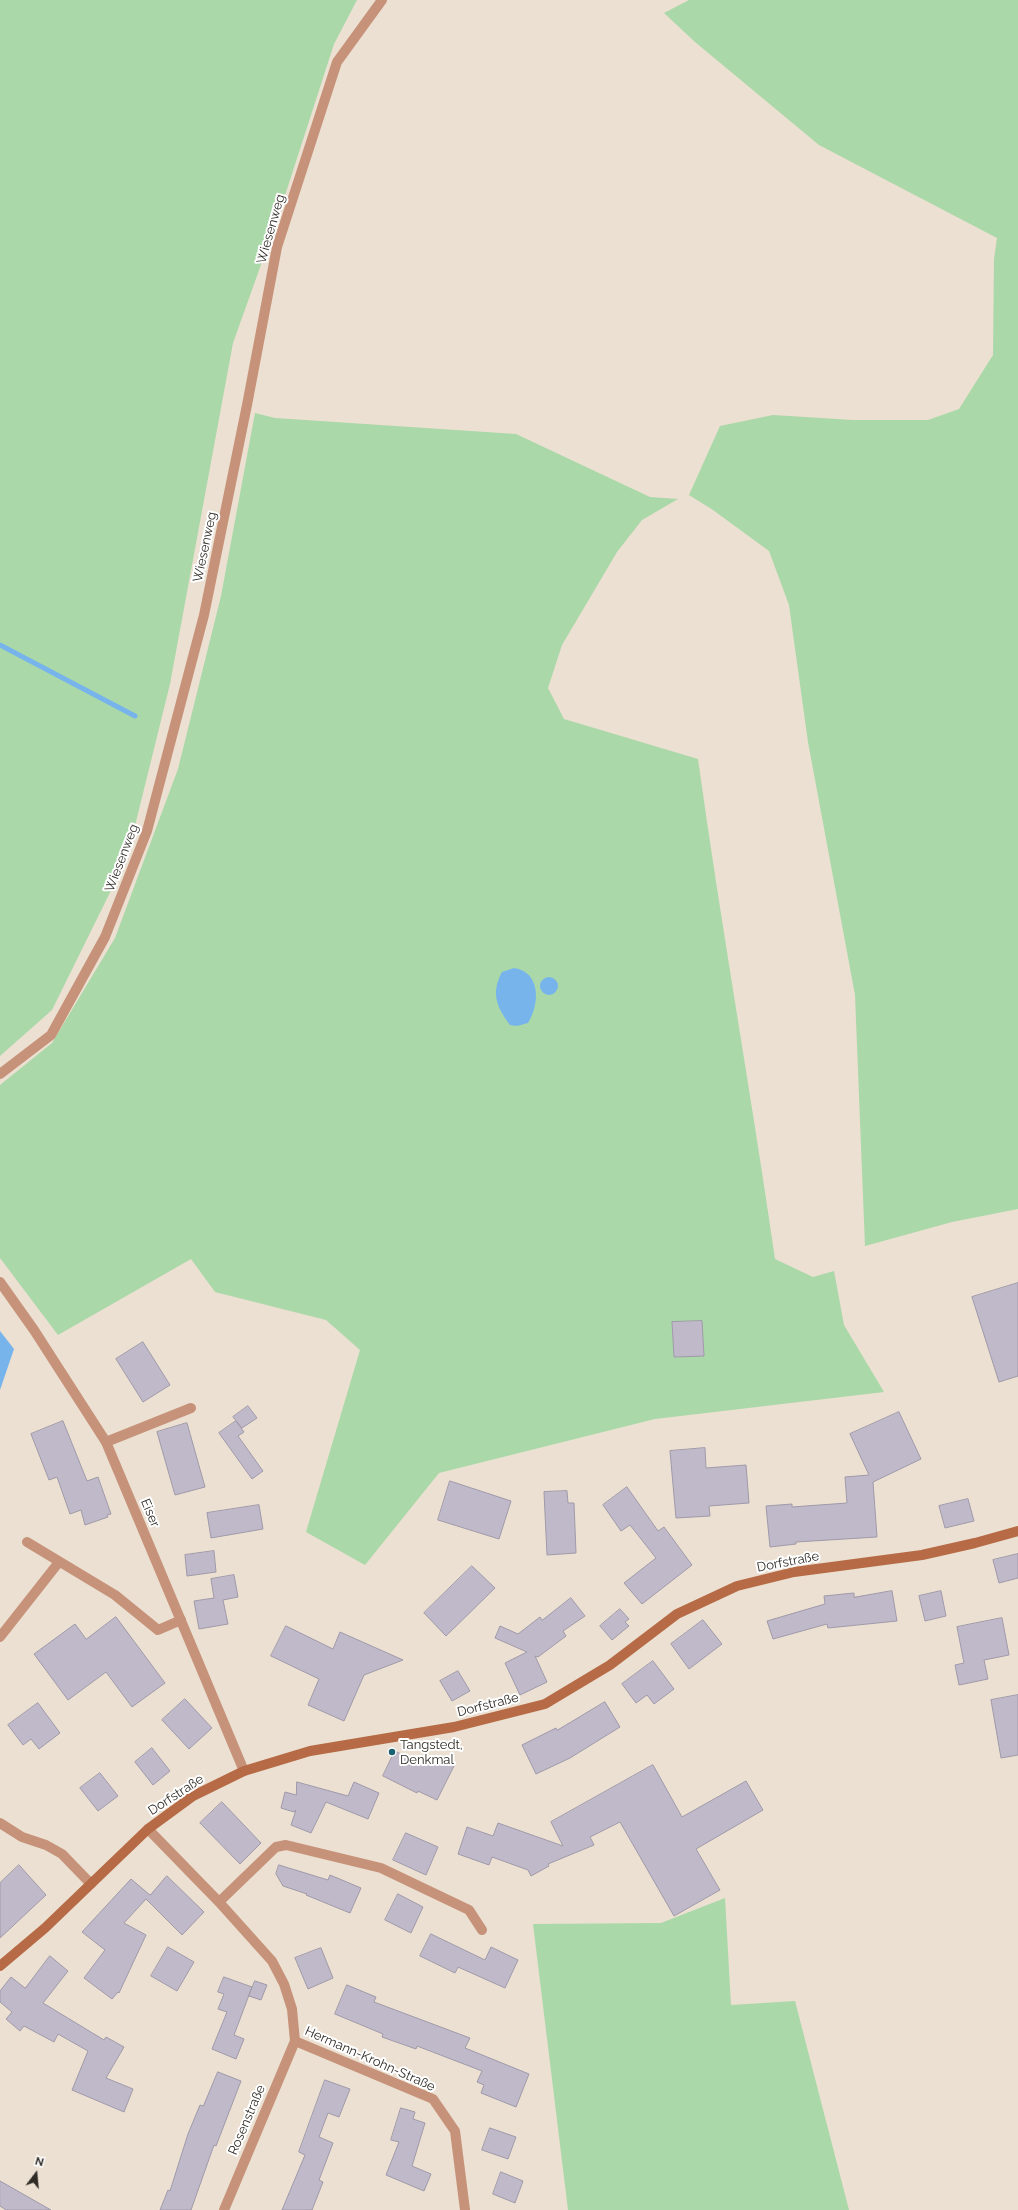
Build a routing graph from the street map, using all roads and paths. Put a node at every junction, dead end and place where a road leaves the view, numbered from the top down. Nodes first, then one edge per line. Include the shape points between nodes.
1 (382, 0) edge
2 (0, 1074) edge
3 (0, 1282) edge
4 (191, 1408) dead end
5 (106, 1442) junction
6 (1018, 1531) edge
7 (27, 1542) dead end
8 (59, 1562) junction
9 (181, 1620) junction
10 (0, 1637) edge
11 (244, 1771) junction
12 (0, 1823) edge
13 (148, 1829) junction
14 (91, 1884) junction
15 (219, 1902) junction
16 (482, 1930) dead end
17 (0, 1966) edge
18 (295, 2041) junction
19 (224, 2210) edge
20 (465, 2210) edge

1 - 2 street, Wiesenweg via 337,62 277,247 204,615 147,831 105,937 51,1035
3 - 5 street, Eiser
4 - 5 street
5 - 9 street, Eiser
6 - 11 main road, Dorfstraße via 922,1555 794,1572 737,1586 677,1614 610,1665 545,1704 454,1727 310,1751
7 - 8 street
8 - 9 street via 115,1595 158,1630
8 - 10 street
9 - 11 street, Eiser
11 - 13 main road, Dorfstraße via 193,1796
12 - 14 street via 22,1837 46,1845 62,1854
13 - 14 main road, Dorfstraße
13 - 15 street, Hermann-Krohn-Straße
14 - 17 main road, Dorfstraße
15 - 16 street via 276,1847 286,1845 381,1868 469,1910
15 - 18 street, Hermann-Krohn-Straße via 272,1961 284,1984 292,2009
18 - 19 street, Rosenstraße
18 - 20 street, Hermann-Krohn-Straße via 433,2099 455,2131

